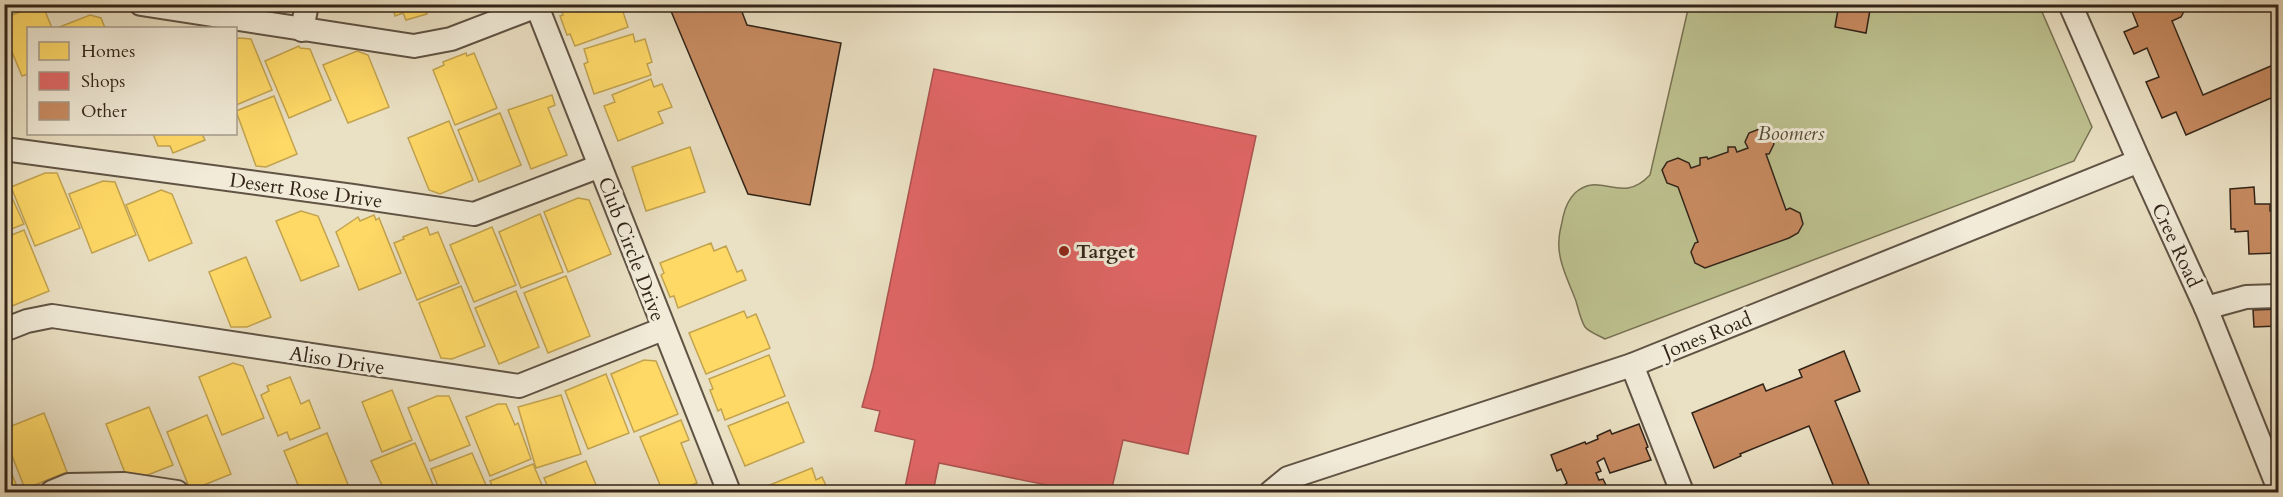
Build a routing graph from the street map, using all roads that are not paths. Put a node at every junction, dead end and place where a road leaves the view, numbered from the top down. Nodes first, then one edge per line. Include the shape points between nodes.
1 (141, 4) edge
2 (307, 4) edge
3 (2070, 4) edge
4 (538, 5) edge
5 (302, 30) junction
6 (4, 149) edge
7 (2139, 161) junction
8 (600, 166) junction
9 (2278, 296) edge
10 (2206, 308) junction
11 (663, 329) junction
12 (4, 330) edge
13 (1632, 365) junction
14 (2278, 487) edge
15 (52, 492) edge
16 (177, 492) edge
17 (727, 492) edge
18 (1271, 492) edge
19 (1682, 492) edge

1 - 5 street
2 - 5 street
3 - 7 street, Cree Road
4 - 5 street via 451,39 414,46
4 - 8 street, Club Circle Drive
6 - 8 street, Desert Rose Drive via 474,214
7 - 10 street, Cree Road
7 - 13 street, Jones Road
8 - 11 street, Club Circle Drive
9 - 10 street via 2246,297
10 - 14 street, Cree Road
11 - 12 street, Aliso Drive via 519,386 52,316
11 - 17 street, Club Circle Drive
13 - 18 street, Jones Road via 1288,478
13 - 19 street
15 - 16 street via 69,485 124,484

